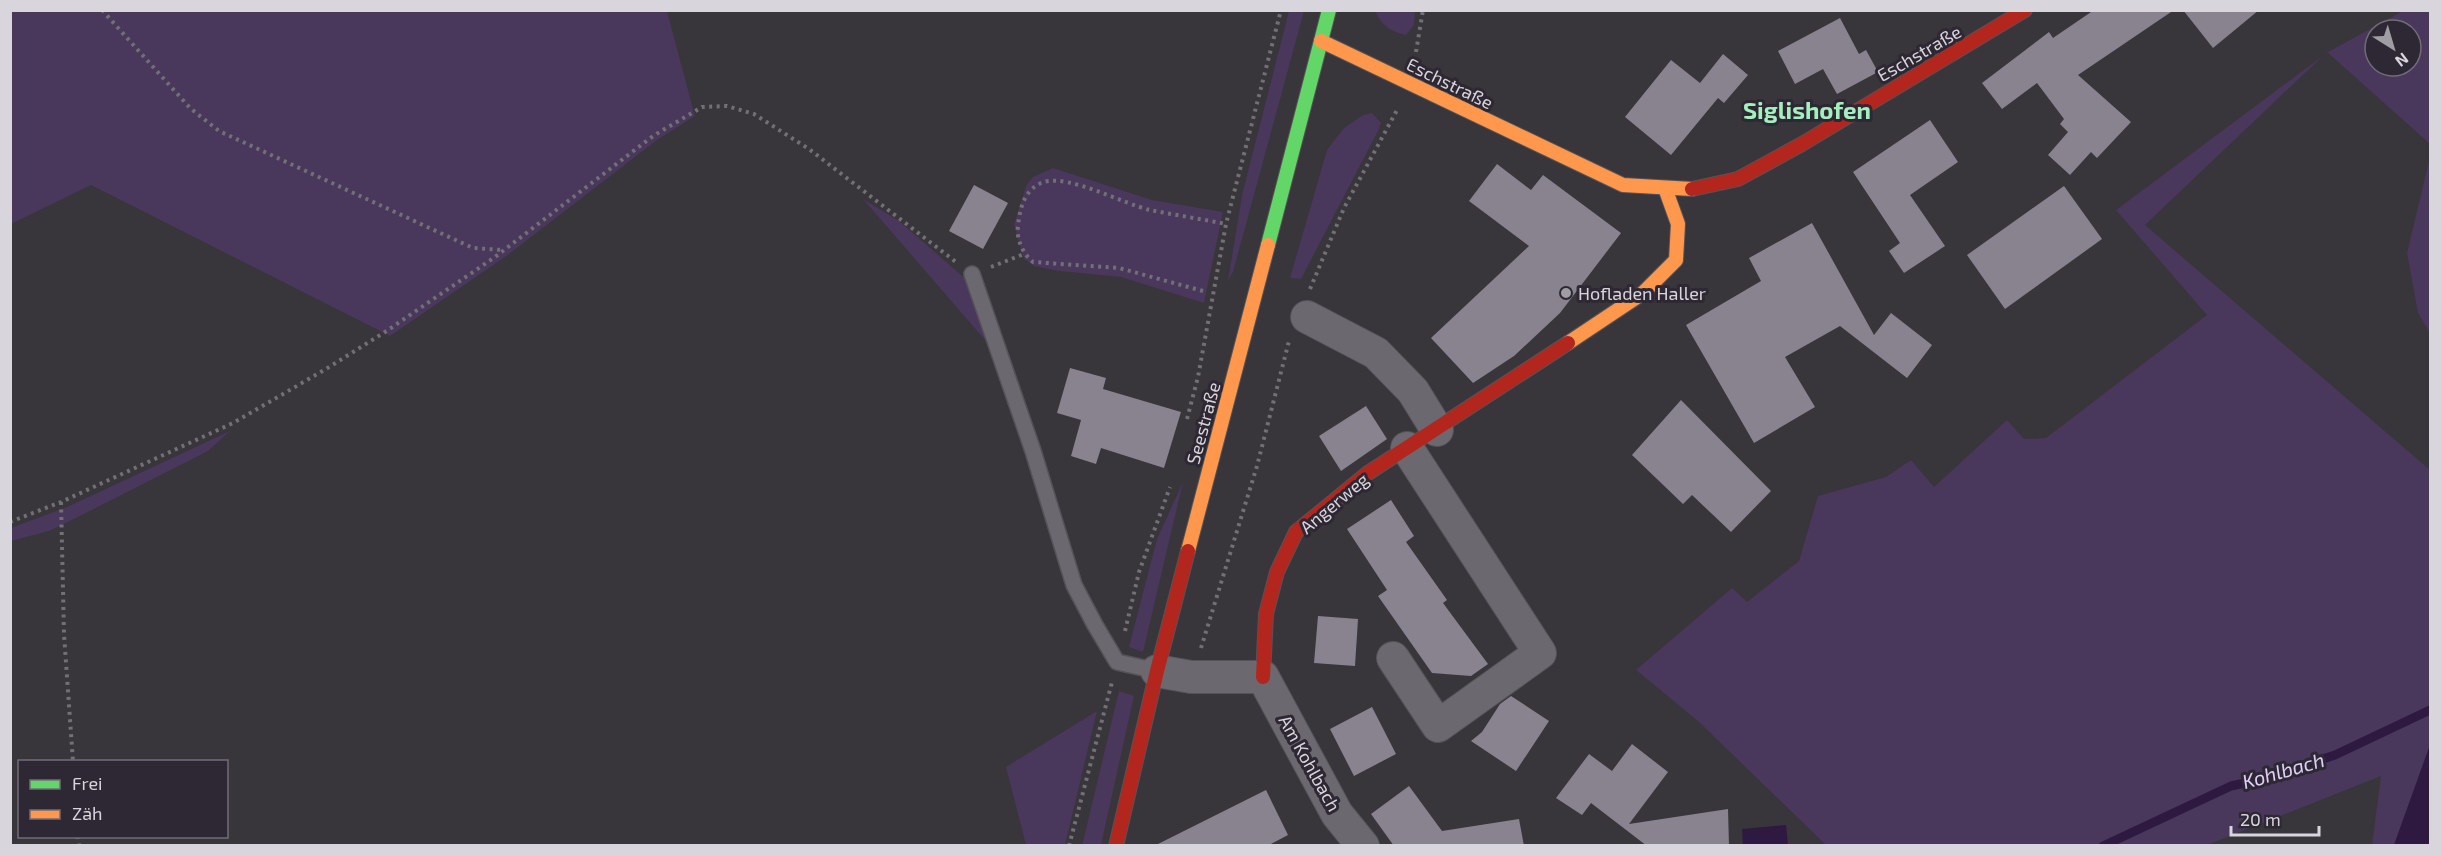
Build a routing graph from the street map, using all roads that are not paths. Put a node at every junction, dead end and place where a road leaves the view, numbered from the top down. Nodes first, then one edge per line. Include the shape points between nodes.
1 (1329, 10) edge
2 (2025, 10) edge
3 (1321, 41) junction
4 (1665, 188) junction
5 (972, 274) road end
6 (1301, 318) road end
7 (1437, 430) junction
8 (1407, 448) junction
9 (1393, 658) dead end
10 (1156, 671) junction
11 (1263, 676) junction
12 (1116, 846) edge
13 (1363, 846) edge

1 - 3 street, Seestraße
2 - 4 street, Eschstraße via 1738,179 1694,189
3 - 4 street, Eschstraße via 1623,185
3 - 10 street, Seestraße
4 - 7 street via 1678,224 1676,260 1643,293
5 - 10 lane via 1074,585 1117,662
6 - 7 street via 1376,353 1413,391
7 - 8 street, Angerweg
8 - 9 street via 1540,653 1438,726
8 - 11 street, Angerweg via 1368,472 1296,532 1278,572 1266,614
10 - 11 street via 1191,677
10 - 12 street, Seestraße
11 - 13 street, Am Kohlbach via 1337,814

